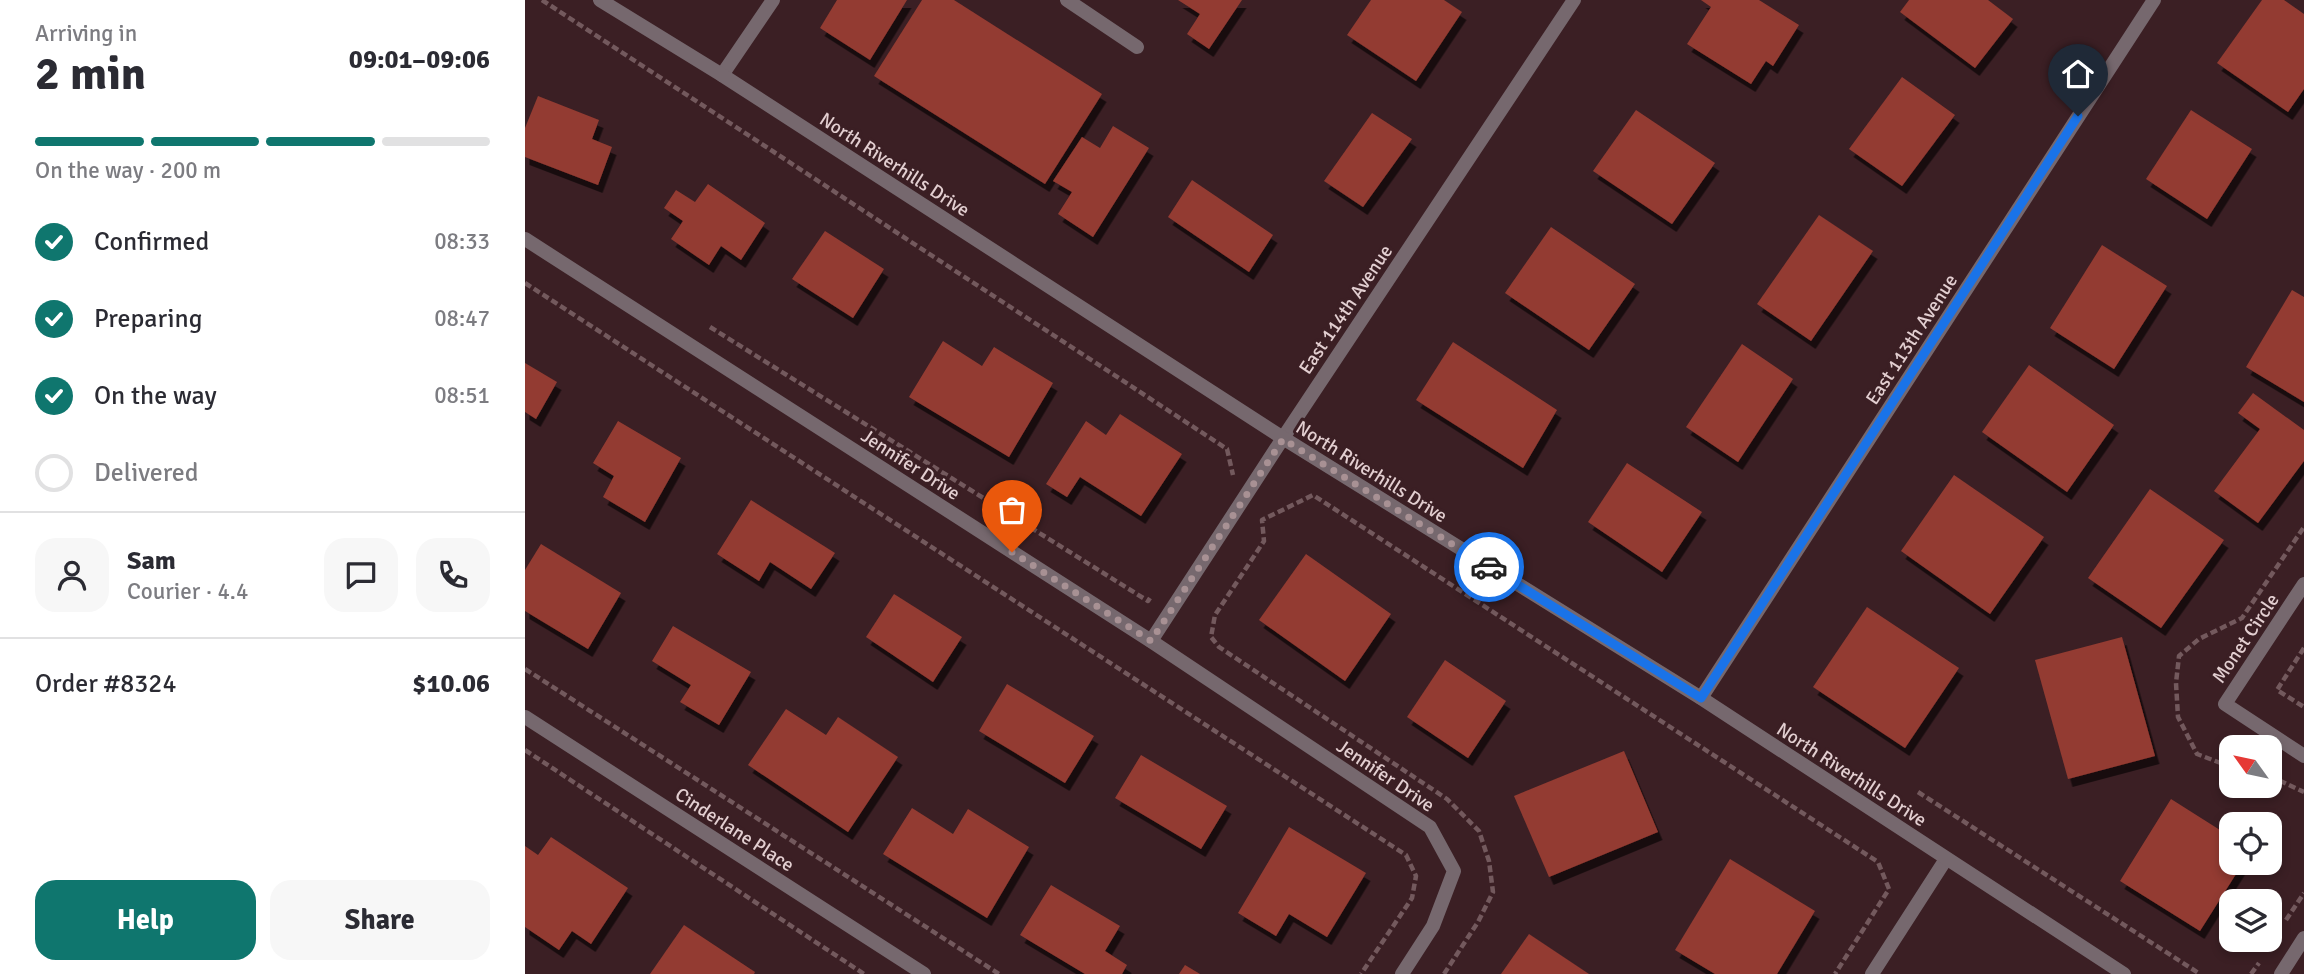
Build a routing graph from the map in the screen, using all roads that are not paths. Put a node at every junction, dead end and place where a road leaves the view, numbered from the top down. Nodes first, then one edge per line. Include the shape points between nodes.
1 (600, 0) edge
2 (773, 0) edge
3 (1067, 0) edge
4 (1574, 0) edge
5 (2154, 0) edge
6 (1137, 47) dead end
7 (722, 75) junction
8 (525, 239) edge
9 (1283, 439) junction
10 (2304, 584) edge
11 (1151, 641) junction
12 (1701, 698) junction
13 (525, 717) edge
14 (2304, 756) edge
15 (1946, 859) junction
16 (2304, 938) edge
17 (924, 974) edge
18 (1402, 974) edge
19 (1872, 974) edge
20 (2124, 974) edge
21 (2281, 974) edge

1 - 7 street, North Riverhills Drive
2 - 7 street
3 - 6 street
4 - 9 street, East 114th Avenue
5 - 12 street, East 113th Avenue
7 - 9 street, North Riverhills Drive
8 - 11 street, Jennifer Drive
9 - 11 street, East 114th Avenue
9 - 12 street, North Riverhills Drive
10 - 14 street, Monet Circle via 2225,704
11 - 18 street, Jennifer Drive via 1430,827 1454,871 1433,926
12 - 15 street, North Riverhills Drive
13 - 17 street, Cinderlane Place
15 - 19 street
15 - 20 street, North Riverhills Drive
16 - 21 street

